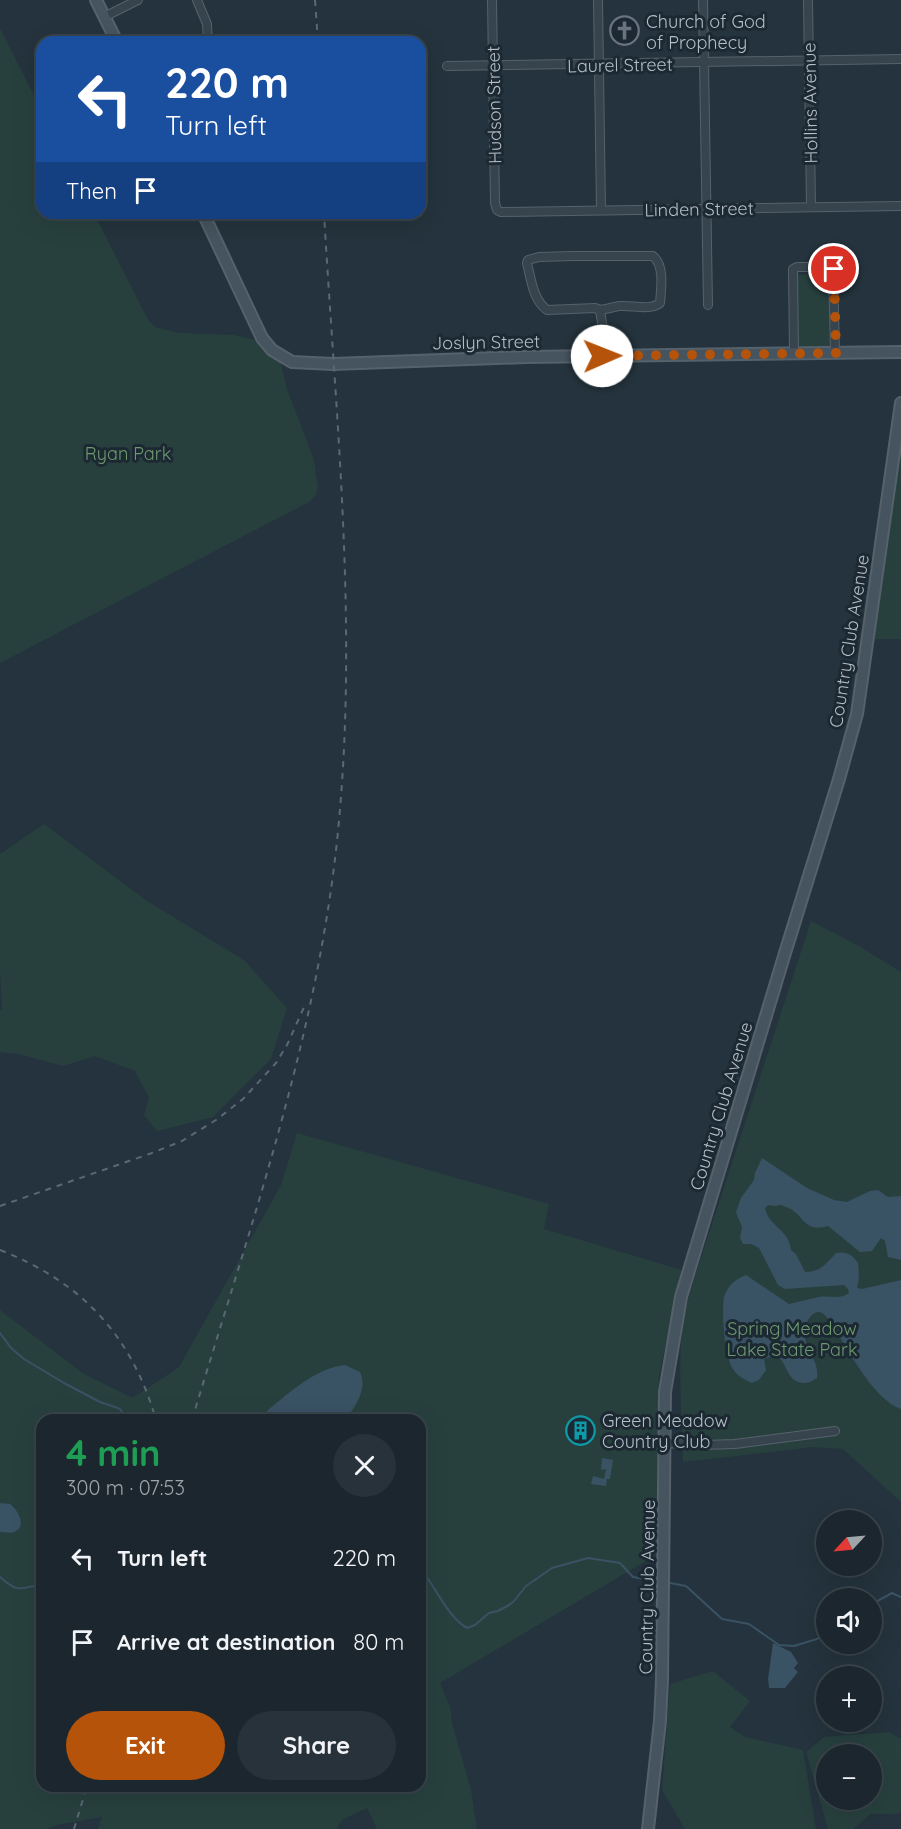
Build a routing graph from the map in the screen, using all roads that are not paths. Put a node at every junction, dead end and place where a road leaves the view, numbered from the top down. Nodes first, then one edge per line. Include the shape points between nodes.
1 (96, 0) edge
2 (138, 0) edge
3 (197, 0) edge
4 (492, 0) edge
5 (598, 0) edge
6 (703, 0) edge
7 (808, 0) edge
8 (104, 17) junction
9 (114, 36) edge
10 (208, 36) edge
11 (901, 59) edge
12 (809, 61) junction
13 (705, 63) junction
14 (598, 65) junction
15 (447, 66) dead end
16 (493, 66) junction
17 (901, 206) edge
18 (811, 207) junction
19 (706, 209) junction
20 (497, 210) joint
21 (601, 210) junction
22 (205, 219) edge
23 (708, 305) dead end
24 (600, 310) junction
25 (901, 352) edge
26 (794, 353) junction
27 (836, 353) junction
28 (602, 356) junction
29 (901, 403) edge
30 (835, 1431) dead end
31 (665, 1443) junction
32 (648, 1829) edge

1 - 8 street
2 - 8 street
3 - 10 street
4 - 16 street, Hudson Street
5 - 14 street
6 - 13 street
7 - 12 street, Hollins Avenue
8 - 9 street
11 - 12 street, Laurel Street
12 - 13 street, Laurel Street
12 - 18 street, Hollins Avenue
13 - 14 street, Laurel Street
13 - 19 street
14 - 16 street, Laurel Street
14 - 21 street
15 - 16 street, Laurel Street
16 - 20 street, Hudson Street
17 - 18 street, Linden Street
18 - 19 street, Linden Street
19 - 21 street, Linden Street
19 - 23 street
20 - 21 street, Linden Street
22 - 28 street, Joslyn Street via 262,338 272,350 292,362
24 - 24 street via 547,310 536,297 528,260 600,256 653,256 658,260 661,289 657,306
24 - 28 street
25 - 27 street, Joslyn Street
26 - 27 street, Joslyn Street
26 - 27 street via 793,269 831,267
26 - 28 street, Joslyn Street
29 - 31 street, Country Club Avenue via 857,714 681,1297 665,1392
30 - 31 street via 735,1444
31 - 32 street, Country Club Avenue via 661,1711

